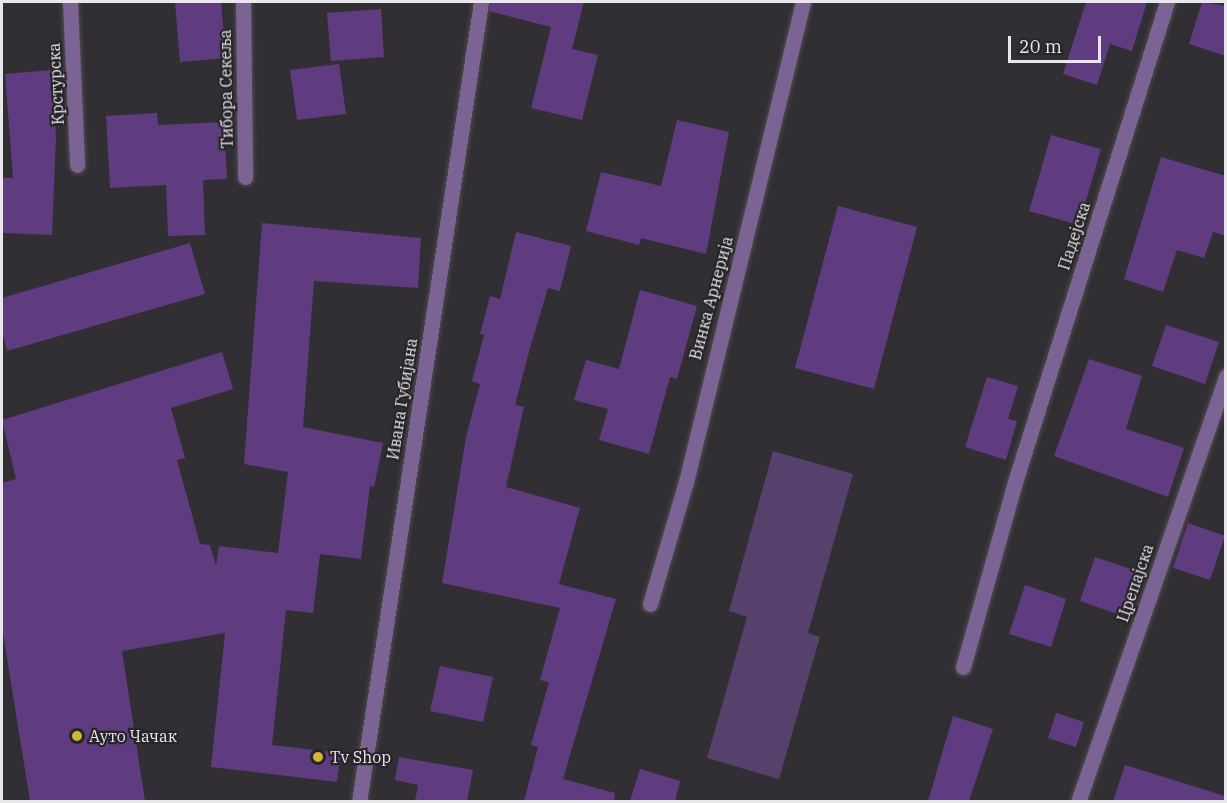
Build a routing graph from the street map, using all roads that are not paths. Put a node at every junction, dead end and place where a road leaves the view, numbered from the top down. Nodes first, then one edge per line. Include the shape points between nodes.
1 (70, 2) edge
2 (243, 2) edge
3 (481, 2) edge
4 (803, 2) edge
5 (1167, 2) edge
6 (77, 165) dead end
7 (245, 177) dead end
8 (1226, 376) edge
9 (650, 604) dead end
10 (963, 667) dead end
11 (359, 801) edge
12 (1078, 801) edge

1 - 6 street, Крстурска
2 - 7 street, Тибора Секеља
3 - 11 street, Ивана Губијана
4 - 9 street, Винка Арнерија via 686,482
5 - 10 street, Падејска via 1015,482
8 - 12 street, Црепајска

